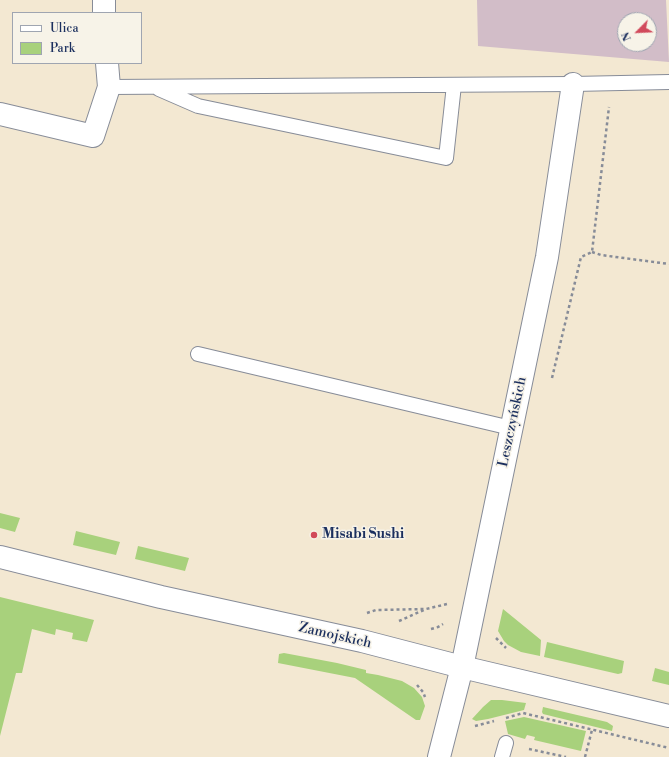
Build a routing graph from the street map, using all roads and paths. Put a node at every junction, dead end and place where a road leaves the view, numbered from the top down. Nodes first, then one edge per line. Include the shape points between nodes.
1 (104, 0) edge
2 (104, 12) edge
3 (107, 64) edge
4 (669, 82) edge
5 (612, 83) junction
6 (573, 84) junction
7 (454, 85) junction
8 (109, 87) junction
9 (154, 87) junction
10 (0, 114) edge
11 (592, 252) junction
12 (669, 264) edge
13 (198, 354) dead end
14 (552, 379) dead end
15 (511, 428) junction
16 (0, 557) edge
17 (448, 603) dead end
18 (426, 609) junction
19 (363, 614) dead end
20 (395, 626) dead end
21 (494, 631) dead end
22 (509, 651) dead end
23 (462, 667) junction
24 (412, 682) dead end
25 (428, 702) dead end
26 (669, 716) edge
27 (470, 727) dead end
28 (592, 730) junction
29 (669, 748) edge
30 (504, 750) edge
31 (439, 757) edge
32 (566, 757) edge
33 (585, 757) edge

1 - 2 street
3 - 8 street
4 - 5 lane
5 - 6 lane
5 - 11 path
6 - 7 lane
6 - 15 street, Leszczyńskich via 547,257
7 - 9 lane
7 - 9 lane via 446,158 198,106
8 - 9 lane
8 - 10 street via 93,136
11 - 12 path
11 - 14 path via 581,257
13 - 15 lane
15 - 23 street, Leszczyńskich
16 - 23 street, Zamojskich via 362,641
17 - 18 path
18 - 19 path via 376,610
18 - 20 path via 399,621
21 - 22 path via 496,638
23 - 26 street, Zamojskich
23 - 31 street, Leszczyńskich
24 - 25 path via 423,692
27 - 28 path via 524,713
28 - 29 path
28 - 33 path
30 - 32 path

